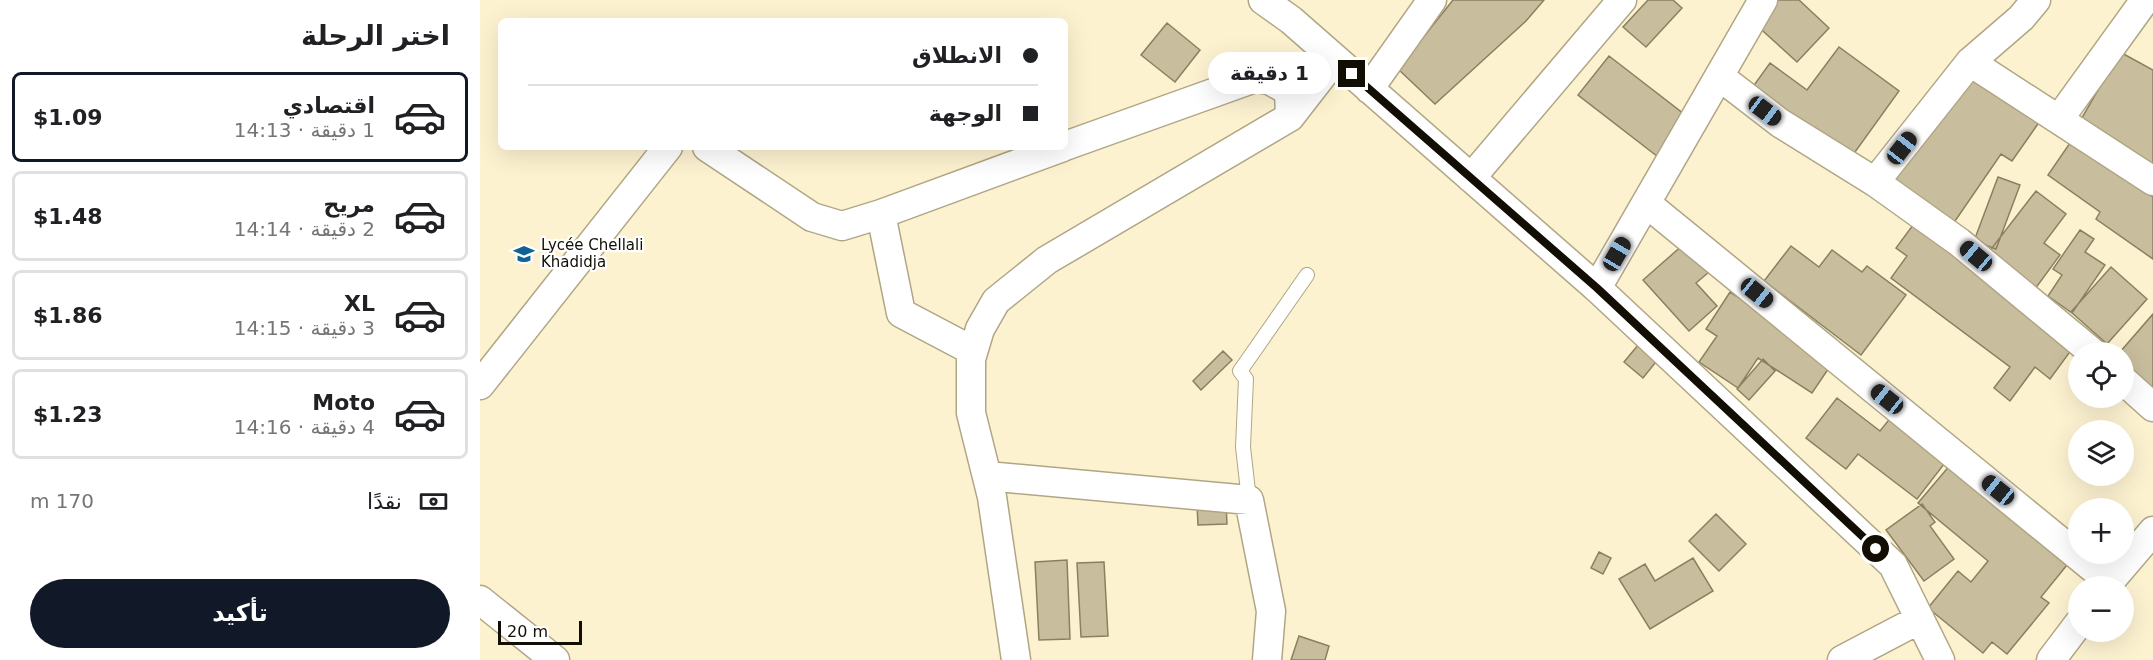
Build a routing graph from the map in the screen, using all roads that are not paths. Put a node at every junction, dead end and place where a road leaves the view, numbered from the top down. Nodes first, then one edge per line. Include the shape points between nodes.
1 (1263, 0) edge
2 (1432, 0) edge
3 (1622, 0) edge
4 (1763, 0) edge
5 (2036, 0) edge
6 (2145, 0) edge
7 (1335, 59) junction
8 (1970, 62) junction
9 (1719, 76) junction
10 (1369, 89) junction
11 (1290, 117) junction
12 (2059, 119) junction
13 (1068, 146) edge
14 (666, 150) edge
15 (712, 150) edge
16 (1056, 150) edge
17 (1471, 178) junction
18 (2153, 181) edge
19 (1875, 182) junction
20 (1646, 203) junction
21 (880, 214) junction
22 (1308, 275) dead end
23 (1597, 288) junction
24 (2080, 342) edge
25 (973, 351) junction
26 (480, 385) edge
27 (2134, 390) edge
28 (2153, 407) edge
29 (987, 476) junction
30 (1249, 500) junction
31 (2152, 535) edge
32 (2098, 576) edge
33 (2115, 576) edge
34 (480, 600) edge
35 (1920, 619) junction
36 (2068, 637) edge
37 (555, 660) edge
38 (1016, 660) edge
39 (1267, 660) edge
40 (1842, 660) edge
41 (1940, 660) edge
42 (2051, 660) edge

1 - 7 street
2 - 10 street
3 - 17 street
4 - 9 street
5 - 8 street
6 - 12 street
7 - 10 street
7 - 11 street
8 - 12 street
8 - 19 street
9 - 19 street via 1780,123
9 - 20 street
10 - 17 street
11 - 13 street via 1289,91 1269,80 1255,78
11 - 25 street via 1047,260 996,301
12 - 18 street
14 - 26 street
15 - 21 street via 812,217 842,226
16 - 21 street
17 - 23 street
19 - 24 street via 1959,242
20 - 23 street
20 - 32 street
21 - 25 street via 902,314
22 - 30 lane via 1240,371 1246,379 1243,447
23 - 35 street via 1893,566
25 - 29 street via 971,413
27 - 28 street
29 - 30 street
29 - 38 street
30 - 39 street via 1271,611
31 - 33 street
34 - 37 street
35 - 40 street
35 - 41 street
36 - 42 street

